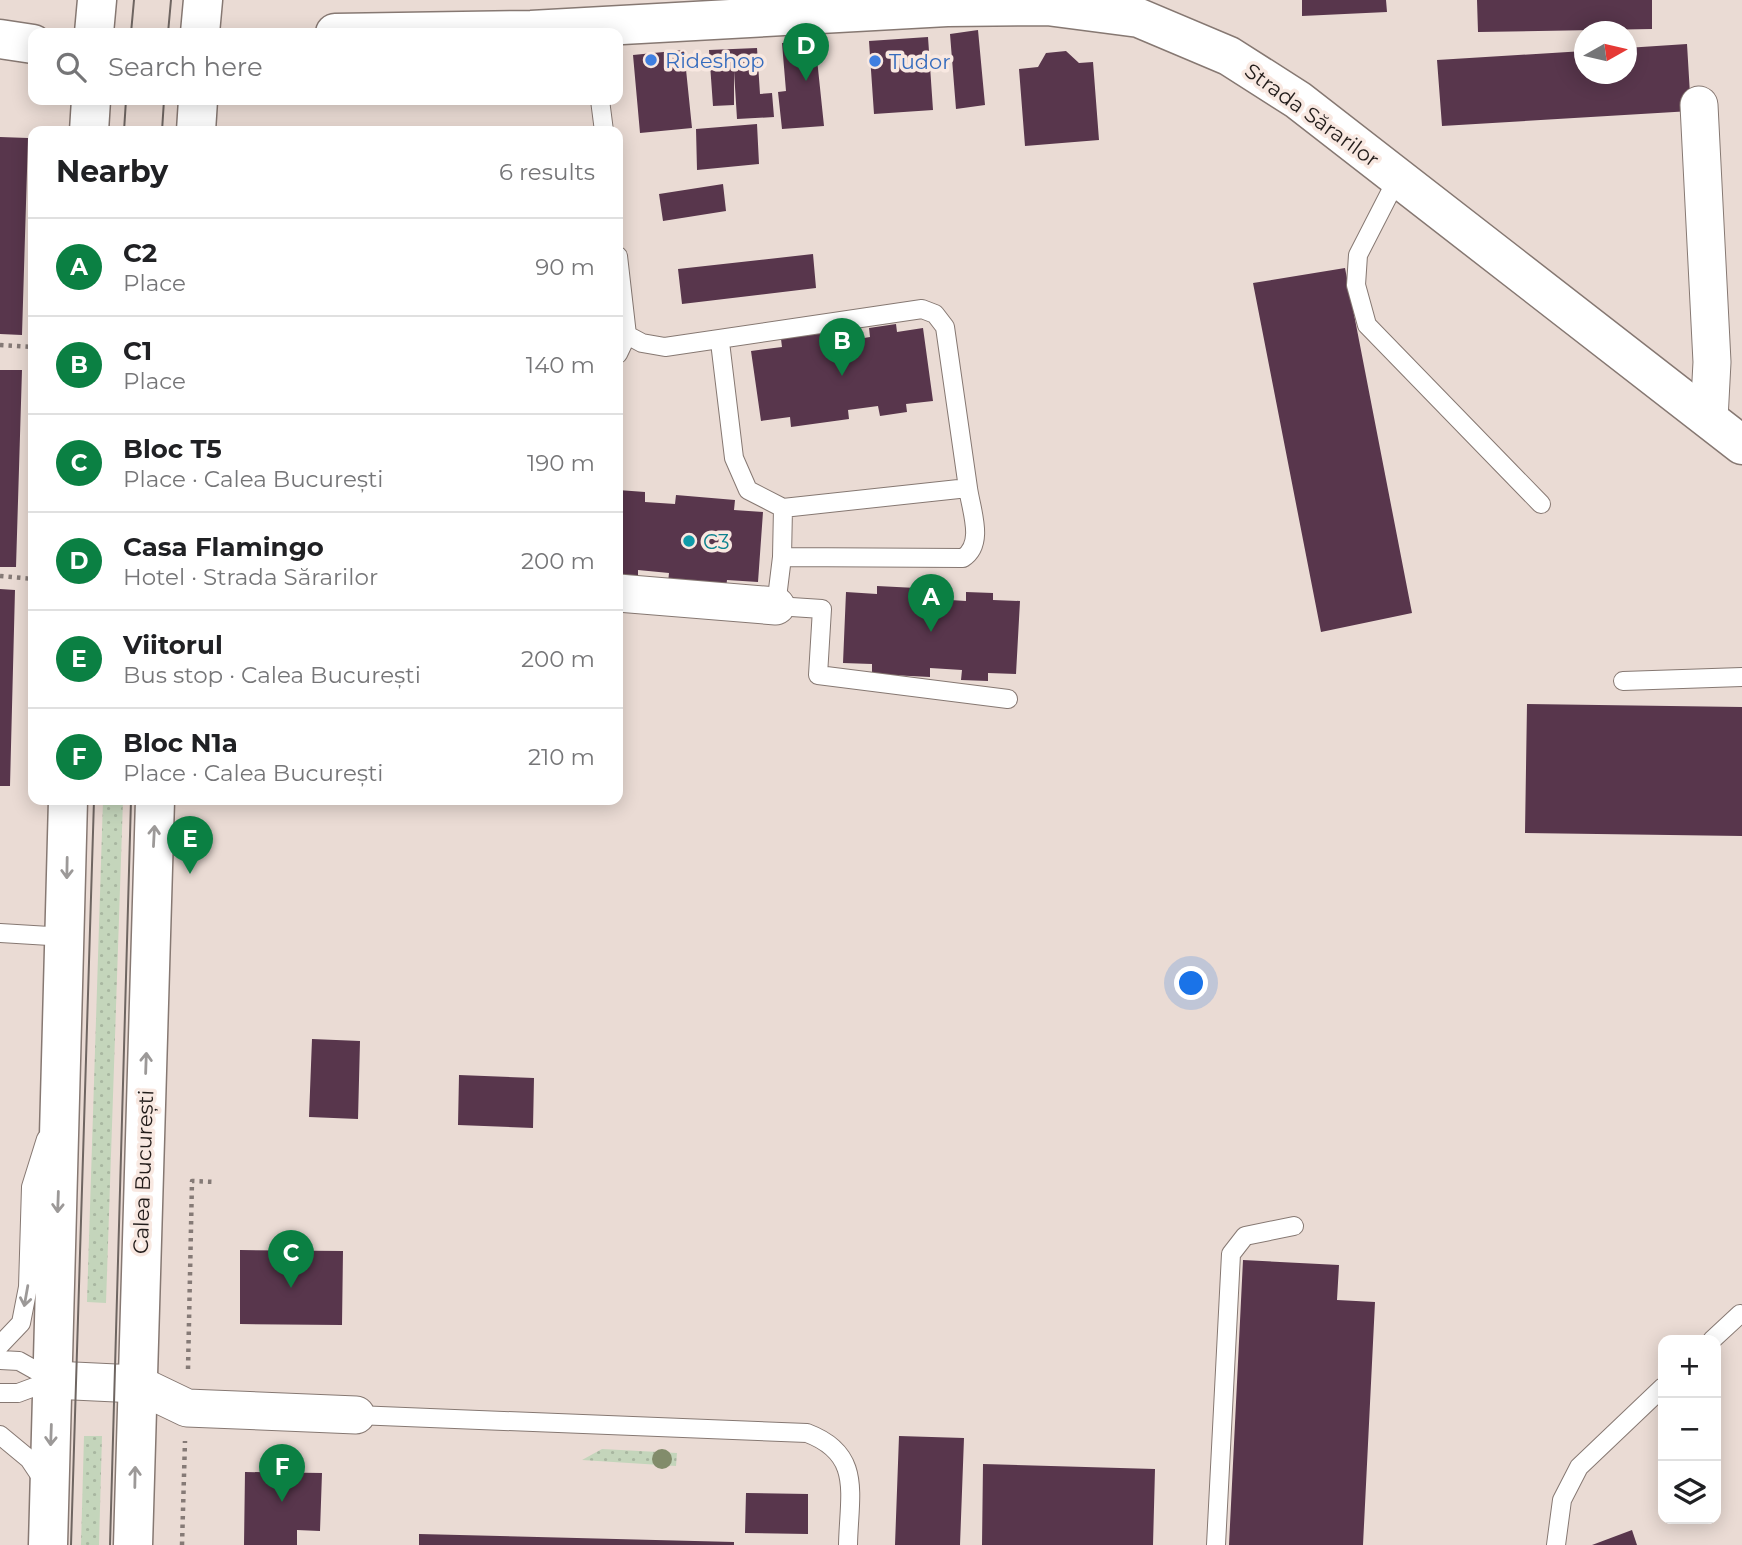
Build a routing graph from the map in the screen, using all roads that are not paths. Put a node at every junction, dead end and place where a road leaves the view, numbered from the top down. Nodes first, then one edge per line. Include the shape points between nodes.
1 (97, 0) edge
2 (202, 0) edge
3 (94, 28) edge
4 (200, 28) edge
5 (623, 28) edge
6 (0, 38) edge
7 (28, 43) edge
8 (91, 105) edge
9 (198, 105) edge
10 (601, 105) edge
11 (1699, 105) dead end
12 (89, 126) edge
13 (196, 126) edge
14 (603, 126) edge
15 (1398, 177) junction
16 (623, 300) edge
17 (627, 335) junction
18 (720, 342) junction
19 (623, 343) edge
20 (1709, 419) junction
21 (1742, 445) edge
22 (968, 488) junction
23 (1541, 504) dead end
24 (783, 508) junction
25 (782, 557) junction
26 (623, 593) edge
27 (776, 606) junction
28 (1742, 677) edge
29 (1623, 681) dead end
30 (1008, 699) dead end
31 (68, 805) edge
32 (155, 805) edge
33 (0, 933) edge
34 (66, 937) junction
35 (62, 1085) junction
36 (1294, 1226) dead end
37 (1740, 1314) dead end
38 (1717, 1335) edge
39 (0, 1345) edge
40 (0, 1360) edge
41 (53, 1380) junction
42 (137, 1384) junction
43 (0, 1392) edge
44 (1658, 1392) edge
45 (356, 1415) joint
46 (0, 1435) edge
47 (50, 1490) junction
48 (48, 1545) edge
49 (134, 1545) edge
50 (848, 1545) edge
51 (1216, 1545) edge
52 (1556, 1545) edge

1 - 3 main road
2 - 4 main road
5 - 15 main road, Strada Sărarilor via 947,7 1047,6 1139,18 1229,57 1298,100
6 - 7 main road
8 - 12 main road
9 - 13 main road
10 - 14 lane
11 - 20 street via 1712,362
15 - 20 main road, Strada Sărarilor
15 - 23 lane via 1358,255 1356,285 1367,325
16 - 17 lane
17 - 18 lane via 665,347
17 - 19 lane
18 - 22 lane via 922,309 935,314 945,327
18 - 24 lane via 734,457 748,490
20 - 21 main road, Strada Sărarilor
22 - 24 lane
22 - 25 lane via 976,542 963,558
24 - 25 lane
25 - 27 lane
26 - 27 street
27 - 30 lane via 822,609 818,675
28 - 29 lane
31 -> 34 main road
42 -> 32 main road, Calea București
33 - 34 lane
34 - 35 main road
35 -> 39 lane via 31,1187 29,1287 21,1323
35 -> 41 main road
36 - 51 lane via 1245,1236 1231,1254
37 - 38 lane
40 - 41 lane via 19,1361
41 - 42 street
41 - 43 lane via 18,1393
41 -> 47 main road
42 - 45 street via 187,1408
49 -> 42 main road, Calea București
44 - 52 lane via 1579,1467 1562,1500
45 - 50 lane via 807,1433 829,1441 844,1457 849,1481
46 - 47 lane via 29,1459
47 - 48 main road

